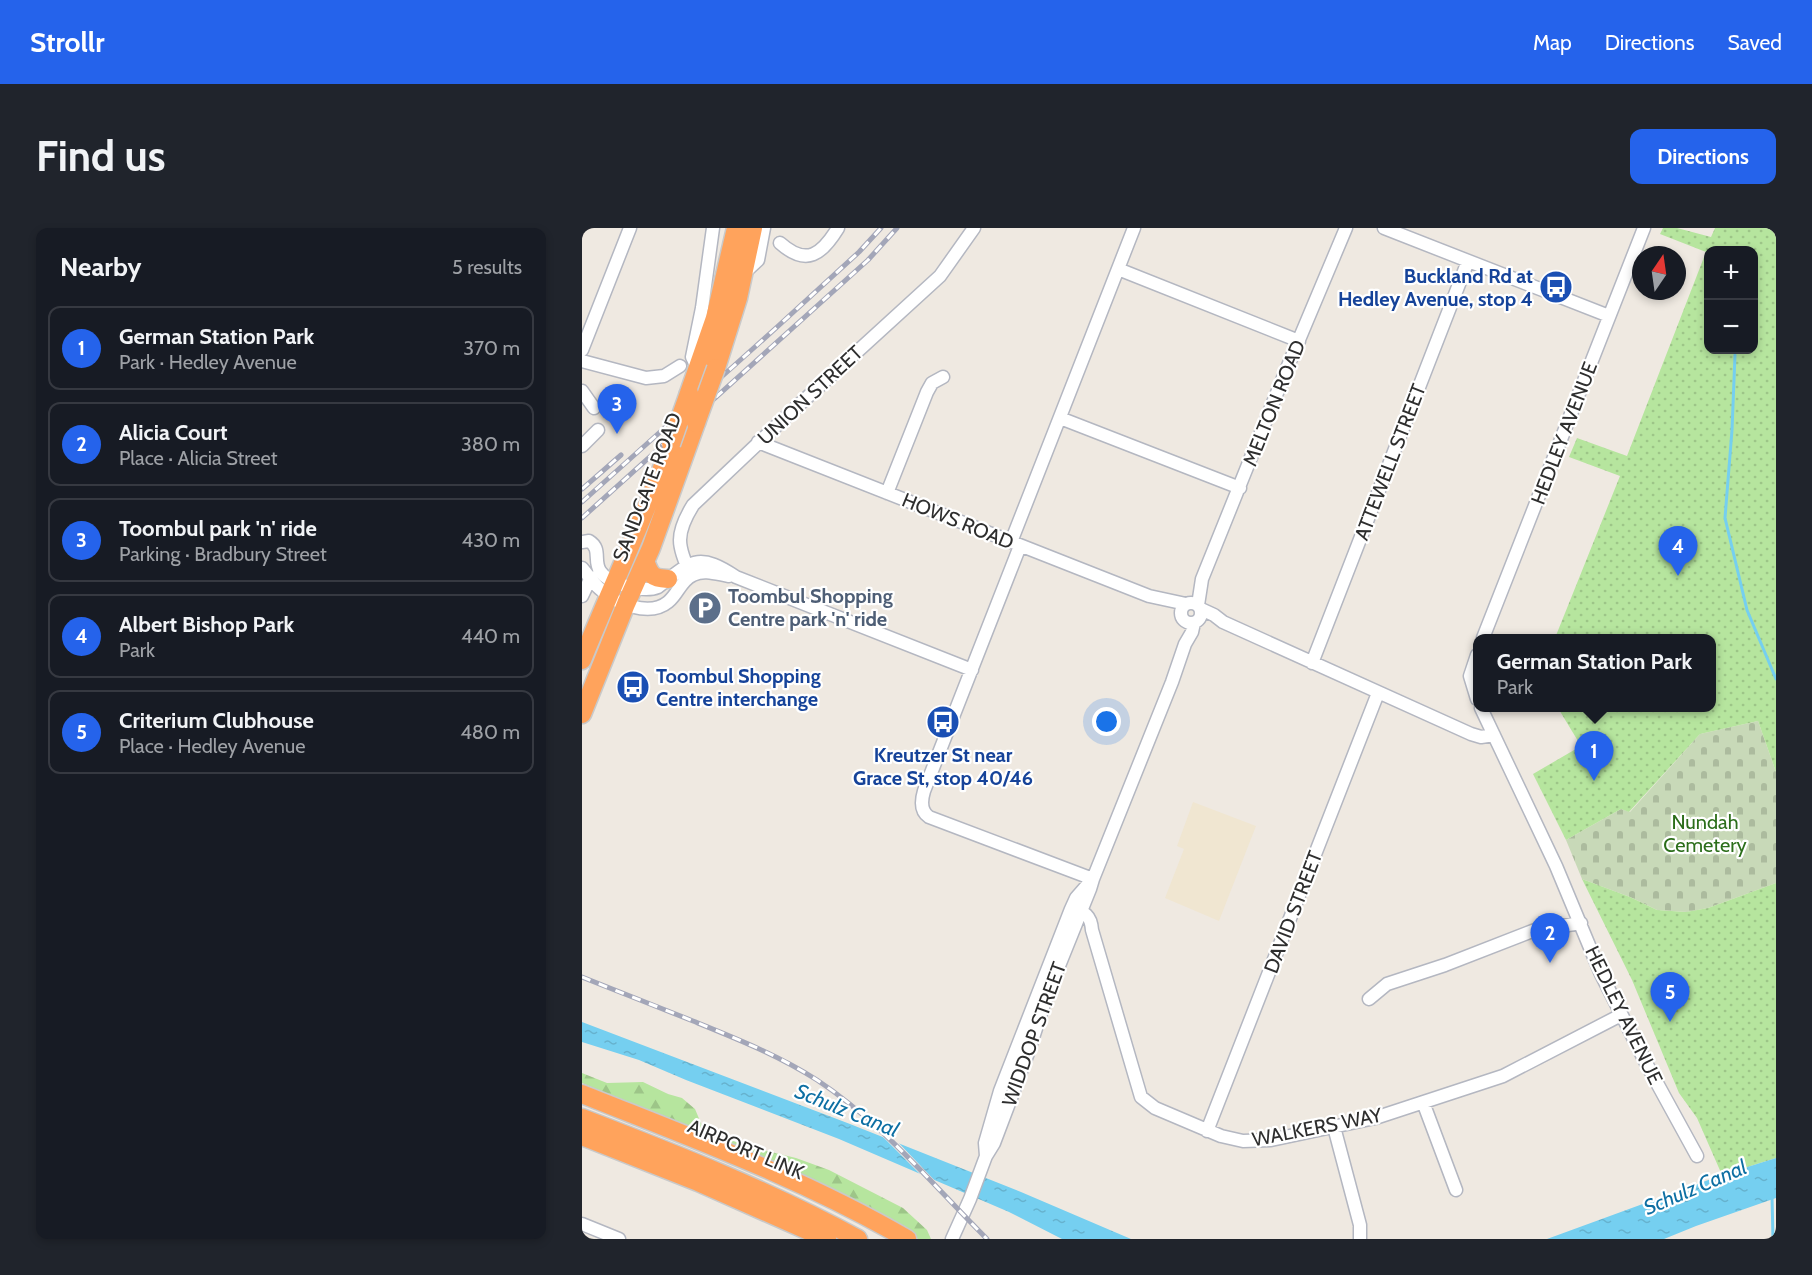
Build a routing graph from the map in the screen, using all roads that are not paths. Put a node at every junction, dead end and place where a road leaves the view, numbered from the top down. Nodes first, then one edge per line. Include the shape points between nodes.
1 (630, 228) edge
2 (713, 228) edge
3 (736, 228) edge
4 (753, 228) edge
5 (764, 228) edge
6 (838, 228) edge
7 (974, 228) edge
8 (1134, 228) edge
9 (1346, 228) edge
10 (1384, 228) edge
11 (1644, 228) edge
12 (780, 243) dead end
13 (1468, 261) junction
14 (1118, 269) junction
15 (744, 273) junction
16 (1609, 316) junction
17 (1299, 341) junction
18 (582, 350) edge
19 (582, 361) edge
20 (698, 368) junction
21 (943, 377) dead end
22 (582, 391) edge
23 (594, 408) dead end
24 (1060, 418) junction
25 (598, 430) dead end
26 (758, 442) junction
27 (582, 446) edge
28 (1240, 488) junction
29 (887, 493) junction
30 (582, 542) edge
31 (1016, 544) junction
32 (645, 561) junction
33 (582, 568) edge
34 (689, 570) junction
35 (591, 577) junction
36 (668, 579) junction
37 (607, 588) junction
38 (629, 596) junction
39 (1192, 612) junction
40 (1486, 634) edge
41 (582, 660) edge
42 (1312, 663) junction
43 (1473, 667) edge
44 (972, 670) junction
45 (1473, 686) edge
46 (1378, 693) junction
47 (1483, 712) edge
48 (582, 714) edge
49 (1494, 735) junction
50 (1067, 871) junction
51 (1093, 879) junction
52 (1076, 910) junction
53 (1581, 923) junction
54 (1369, 999) dead end
55 (1621, 1015) junction
56 (582, 1094) edge
57 (1423, 1102) junction
58 (582, 1106) edge
59 (582, 1118) edge
60 (1334, 1127) junction
61 (1207, 1131) junction
62 (582, 1136) edge
63 (1696, 1156) dead end
64 (1456, 1190) dead end
65 (582, 1224) edge
66 (619, 1239) edge
67 (827, 1239) edge
68 (858, 1239) edge
69 (890, 1239) edge
70 (907, 1239) edge
71 (952, 1239) edge
72 (1360, 1239) edge

1 - 18 street
2 - 20 street, SANDGATE ROAD via 692,357
3 - 20 highway, SANDGATE ROAD via 715,318
4 - 15 highway, SANDGATE ROAD
5 - 15 street, SANDGATE ROAD via 758,260
6 - 12 street via 813,256 795,254
7 - 26 street, UNION STREET via 940,276
8 - 14 street
9 - 17 street, MELTON ROAD
10 - 13 street
11 - 16 street, HEDLEY AVENUE
13 - 16 street
13 - 42 street, ATTEWELL STREET
14 - 17 street
14 - 24 street
15 - 20 highway, SANDGATE ROAD via 726,338
16 - 40 street, HEDLEY AVENUE
17 - 28 street, MELTON ROAD
19 - 20 street via 646,378
20 - 32 highway, SANDGATE ROAD, bridge via 696,423
20 - 37 highway, SANDGATE ROAD, bridge via 644,515
21 - 29 street via 932,383 927,392
22 - 23 street
24 - 28 street
24 - 31 street
25 - 27 street
26 - 29 street, HOWS ROAD
26 - 34 street, UNION STREET via 686,515 679,539
28 - 39 street, MELTON ROAD via 1191,597
29 - 31 street, HOWS ROAD
30 - 37 street via 596,546
31 - 39 street, HOWS ROAD
31 - 44 street
32 - 36 highway via 654,577
32 - 38 highway, SANDGATE ROAD
33 - 35 street
34 - 36 street
34 - 38 street via 673,597 663,605 645,608
34 - 44 street via 702,562 712,563 736,577
35 - 37 street
35 - 37 street via 582,596
36 - 38 street via 652,590 640,590
37 - 38 street
37 - 41 highway, SANDGATE ROAD
38 - 48 highway, SANDGATE ROAD
39 - 42 street, HOWS ROAD via 1214,615
39 - 51 street, MELTON ROAD via 1192,632
42 - 46 street, HOWS ROAD
43 - 45 street
44 - 50 street via 924,791 922,807 929,817
46 - 49 street, HOWS ROAD via 1471,735
46 - 61 street, DAVID STREET
47 - 49 street, HEDLEY AVENUE
49 - 53 street, HEDLEY AVENUE
50 - 51 street
50 - 52 street, WALKERS WAY via 1075,880
51 - 52 street, MELTON ROAD
52 - 61 street, WALKERS WAY via 1091,922 1141,1097 1155,1108
52 - 71 street, WIDDOP STREET via 1000,1091 985,1143 986,1156
53 - 54 street via 1529,932 1387,984
53 - 55 street, HEDLEY AVENUE
55 - 57 street, WALKERS WAY via 1503,1076
55 - 63 street, HEDLEY AVENUE
56 - 70 highway via 788,1178
57 - 60 street, WALKERS WAY
57 - 64 street
58 - 69 highway, AIRPORT LINK via 796,1194
59 - 68 highway, AIRPORT LINK via 766,1194
60 - 61 street, WALKERS WAY via 1254,1141
60 - 72 street via 1360,1225
62 - 67 highway
65 - 66 street

